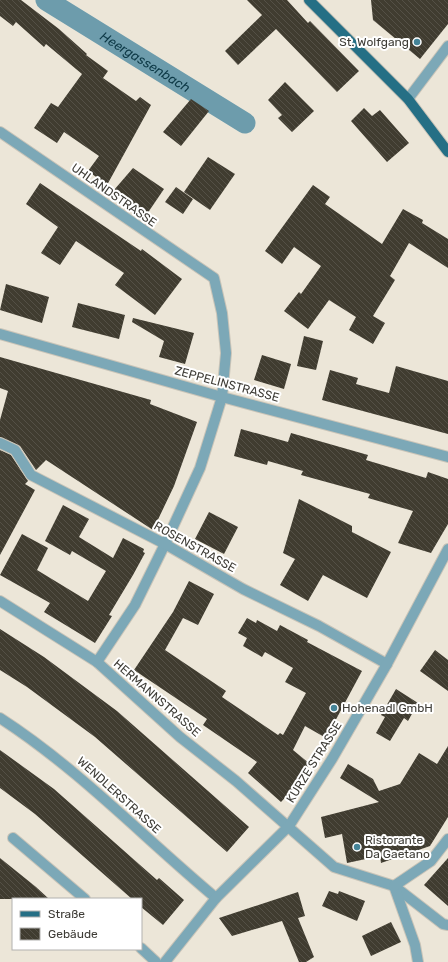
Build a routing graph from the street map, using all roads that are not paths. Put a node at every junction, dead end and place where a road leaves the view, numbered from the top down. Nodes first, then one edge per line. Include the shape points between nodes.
1 (309, 0) edge
2 (448, 46) edge
3 (408, 99) junction
4 (1, 135) edge
5 (448, 152) edge
6 (0, 334) edge
7 (222, 397) junction
8 (0, 443) edge
9 (448, 457) edge
10 (164, 544) junction
11 (448, 549) edge
12 (0, 601) edge
13 (97, 662) junction
14 (386, 664) junction
15 (0, 718) edge
16 (289, 826) junction
17 (13, 838) dead end
18 (448, 839) edge
19 (394, 886) junction
20 (84, 898) edge
21 (216, 898) junction
22 (448, 925) edge
23 (142, 949) edge
24 (156, 962) edge
25 (165, 962) edge
26 (418, 962) edge

1 - 3 main road
2 - 3 street
3 - 5 main road
4 - 7 street, UHLANDSTRASSE via 214,278 222,313 226,353
6 - 7 street, ZEPPELINSTRASSE
7 - 9 street, ZEPPELINSTRASSE
7 - 10 street via 200,468
8 - 10 street, ROSENSTRASSE via 15,450 31,475
10 - 13 street via 135,605
10 - 14 street, ROSENSTRASSE via 243,589 319,626
11 - 14 street, KURZE STRASSE
12 - 13 street, HERMANNSTRASSE
13 - 16 street, HERMANNSTRASSE via 180,737
14 - 16 street, KURZE STRASSE via 332,759
15 - 21 street, WENDLERSTRASSE via 64,763
16 - 19 street, HERMANNSTRASSE via 334,867
16 - 21 street, KURZE STRASSE
17 - 20 street
18 - 19 street via 431,861
19 - 22 street via 443,924
19 - 26 street
21 - 25 street, KURZE STRASSE
23 - 24 street

